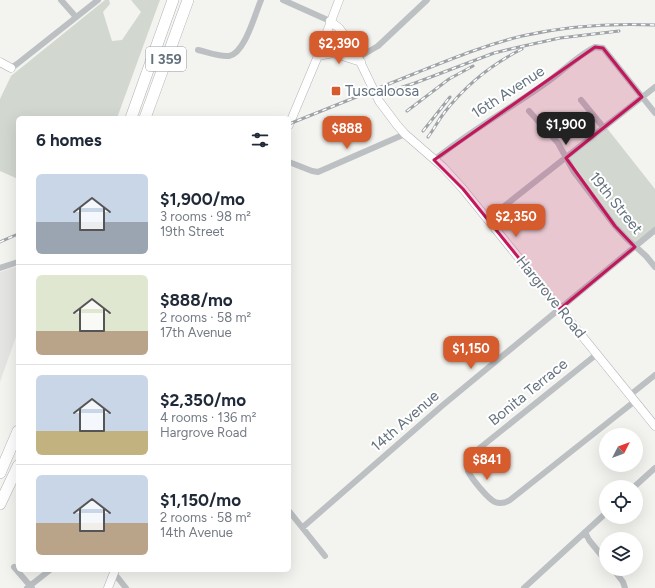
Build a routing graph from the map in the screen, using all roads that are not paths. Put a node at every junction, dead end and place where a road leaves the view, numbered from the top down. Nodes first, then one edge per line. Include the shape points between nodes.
1 (61, 0) edge
2 (98, 0) edge
3 (173, 0) edge
4 (188, 0) edge
5 (261, 0) edge
6 (283, 0) edge
7 (339, 0) edge
8 (427, 0) edge
9 (76, 17) junction
10 (330, 21) junction
11 (198, 50) dead end
12 (318, 56) junction
13 (360, 60) junction
14 (0, 62) edge
15 (11, 68) joint
16 (655, 87) edge
17 (642, 97) junction
18 (581, 100) dead end
19 (529, 110) dead end
20 (655, 113) edge
21 (132, 116) edge
22 (146, 116) edge
23 (291, 120) edge
24 (604, 128) junction
25 (405, 134) junction
26 (566, 158) junction
27 (434, 160) junction
28 (291, 163) edge
29 (488, 220) junction
30 (655, 230) edge
31 (635, 247) junction
32 (16, 263) edge
33 (655, 267) edge
34 (0, 268) edge
35 (560, 309) junction
36 (597, 354) junction
37 (655, 375) edge
38 (632, 398) junction
39 (655, 426) edge
40 (16, 436) edge
41 (655, 468) edge
42 (16, 470) edge
43 (0, 473) edge
44 (642, 480) edge
45 (0, 504) edge
46 (291, 513) edge
47 (599, 519) edge
48 (302, 527) junction
49 (585, 532) junction
50 (599, 552) edge
51 (325, 556) dead end
52 (14, 567) dead end
53 (16, 570) edge
54 (18, 572) edge
55 (48, 572) edge
56 (115, 572) edge
57 (116, 572) edge
58 (618, 576) edge
59 (30, 587) edge
60 (108, 588) edge
61 (126, 588) edge
62 (524, 588) edge
63 (625, 588) edge

1 - 9 street
2 - 9 street
3 - 21 highway, I 359
4 - 22 highway, I 359
5 - 11 street via 239,51 228,56
6 - 10 street
7 - 10 main road
8 - 13 street
9 - 15 street
10 - 12 main road
10 - 13 main road, Hargrove Road via 345,34
12 - 13 main road via 333,53
12 - 23 main road
13 - 25 main road, Hargrove Road via 379,101
14 - 15 main road
16 - 17 street
17 - 20 street
17 - 24 street
17 - 27 street, 16th Avenue via 603,48 595,47 546,83 473,130
18 - 24 street
19 - 26 street, 19th Street via 558,143
24 - 26 street
25 - 27 main road, Hargrove Road
25 - 28 street via 318,172
26 - 29 street
26 - 31 street, 19th Street via 615,226
27 - 29 main road, Hargrove Road via 453,178
29 - 35 main road, Hargrove Road
30 - 31 street, 14th Avenue
31 - 33 street, 19th Street
31 - 35 street, 14th Avenue
32 - 34 street
35 - 36 main road, Hargrove Road
35 - 48 street, 14th Avenue via 443,405
36 - 38 main road, Hargrove Road
36 - 38 street, Bonita Terrace via 471,455 469,473 488,497 500,503 510,500
37 - 38 street, Bonita Terrace
38 - 39 main road, Hargrove Road
40 - 43 highway
41 - 44 street
42 - 45 highway
46 - 48 street
47 - 49 street
48 - 51 street
49 - 50 street
49 - 62 street
52 - 53 street
54 - 59 street
55 - 59 street
56 - 60 main road
57 - 61 street
58 - 63 street

